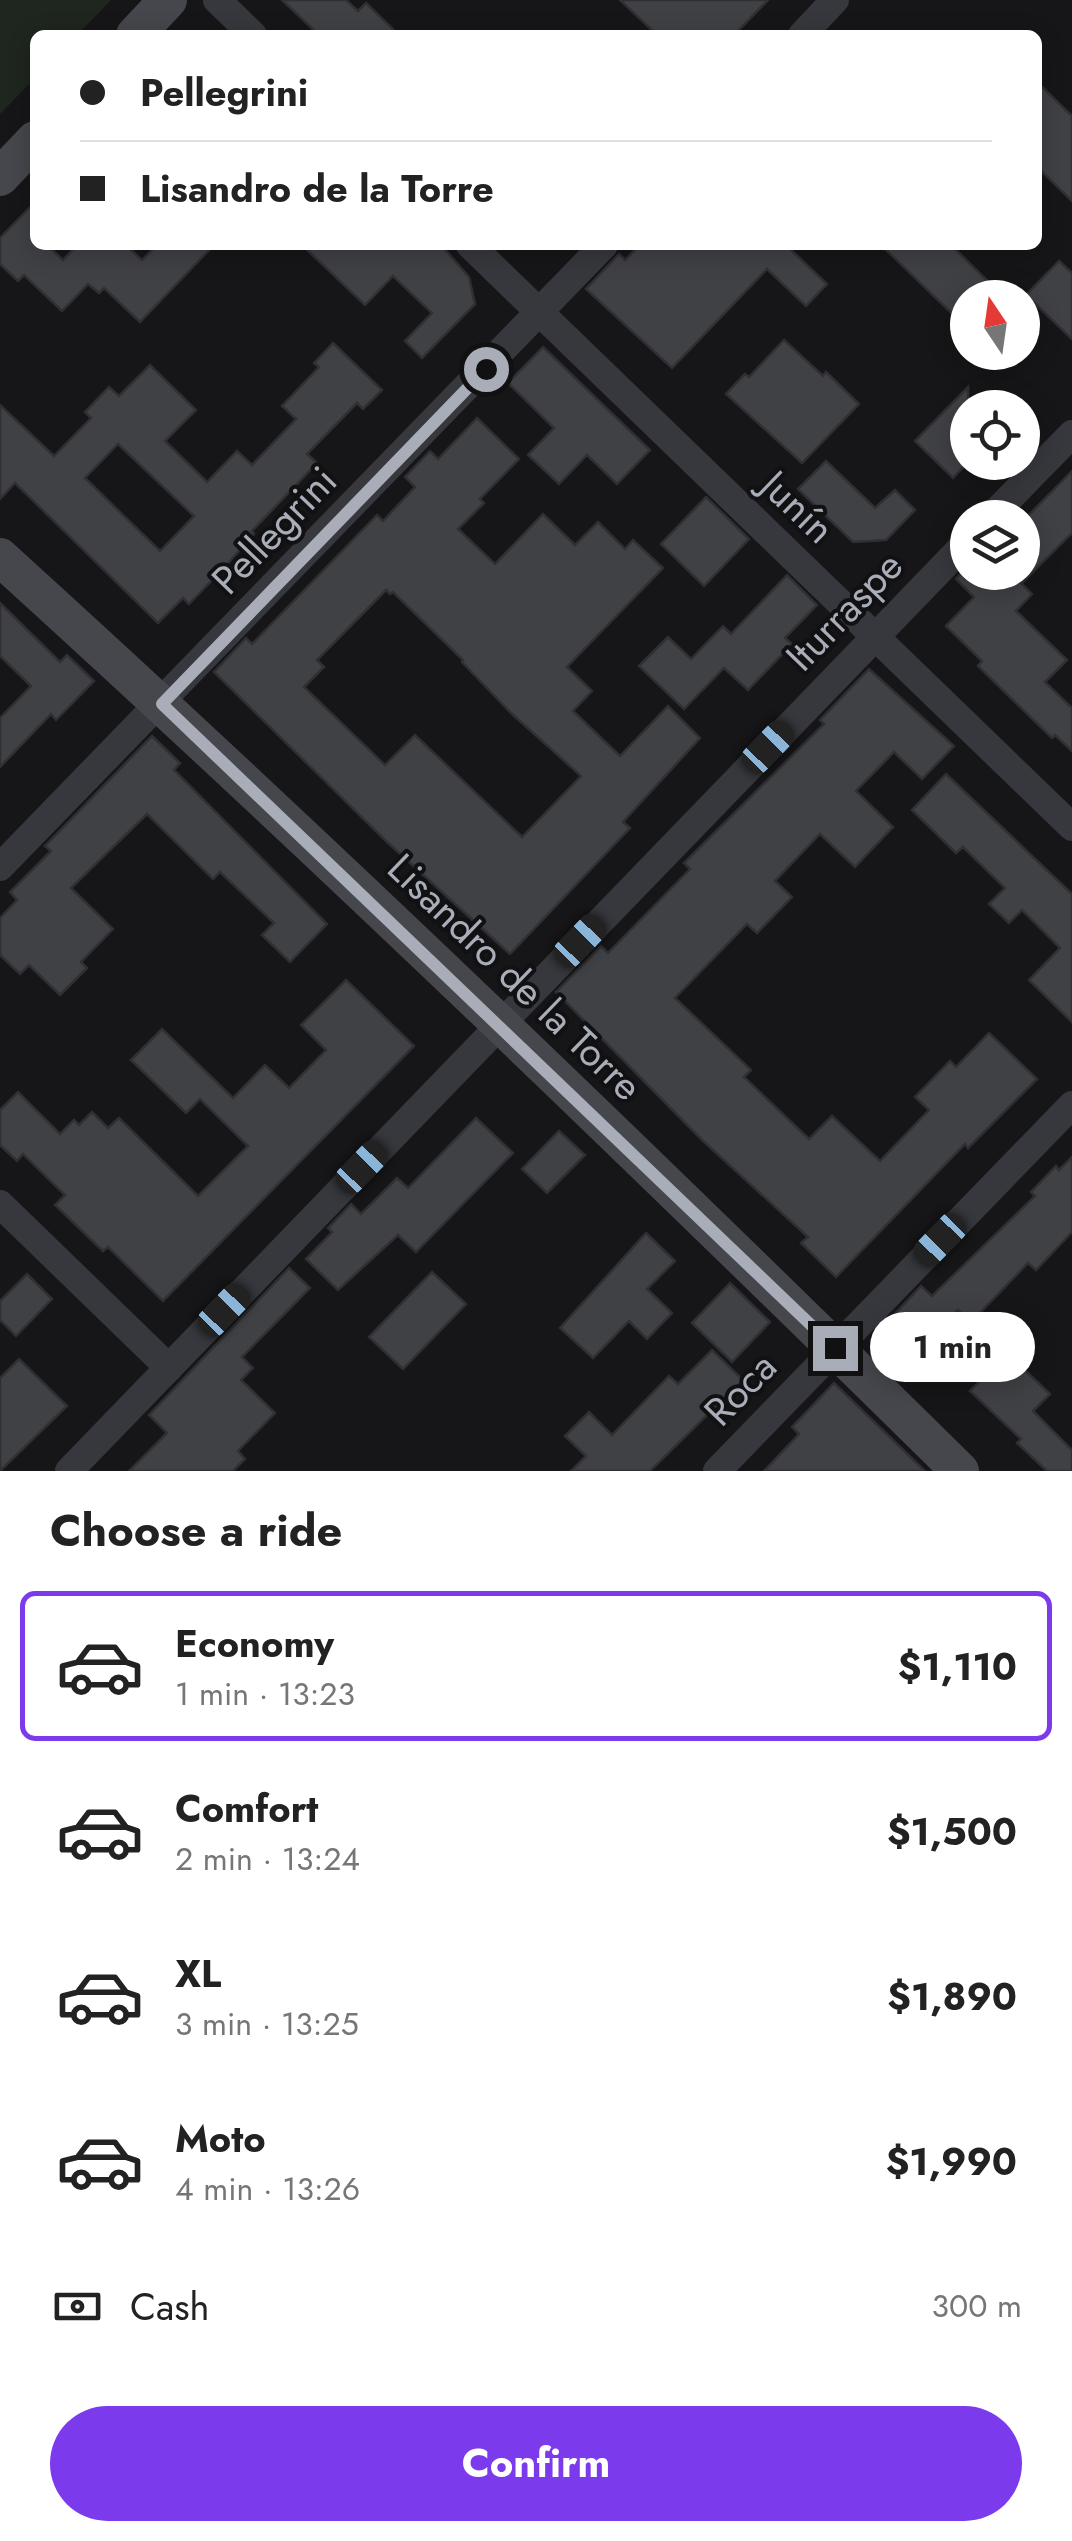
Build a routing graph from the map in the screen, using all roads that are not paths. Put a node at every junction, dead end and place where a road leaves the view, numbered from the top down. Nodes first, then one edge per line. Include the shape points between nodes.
1 (168, 0) edge
2 (217, 0) edge
3 (835, 0) edge
4 (140, 30) edge
5 (248, 30) edge
6 (807, 30) edge
7 (30, 145) edge
8 (0, 176) edge
9 (475, 250) edge
10 (599, 250) edge
11 (540, 313) junction
12 (1072, 434) edge
13 (1008, 500) edge
14 (0, 557) edge
15 (950, 559) edge
16 (874, 636) junction
17 (162, 704) junction
18 (1072, 827) edge
19 (0, 867) edge
20 (500, 1024) junction
21 (1072, 1105) edge
22 (0, 1204) edge
23 (835, 1348) junction
24 (169, 1368) junction
25 (70, 1471) edge
26 (717, 1471) edge
27 (960, 1471) edge

1 - 4 main road
2 - 5 street
3 - 6 street
7 - 8 main road
9 - 11 street, Junín
10 - 11 street, Pellegrini
11 - 16 street, Junín
11 - 17 street, Pellegrini
12 - 13 street
14 - 17 main road, Lisandro de la Torre
15 - 16 street, Iturraspe
16 - 18 street, Junín
16 - 20 street, Iturraspe
17 - 19 street, Pellegrini
17 - 20 main road, Lisandro de la Torre
20 - 23 main road, Lisandro de la Torre
20 - 24 street, Iturraspe
21 - 23 street, Roca
22 - 24 street
23 - 26 street, Roca
23 - 27 main road, Lisandro de la Torre
24 - 25 street, Iturraspe

